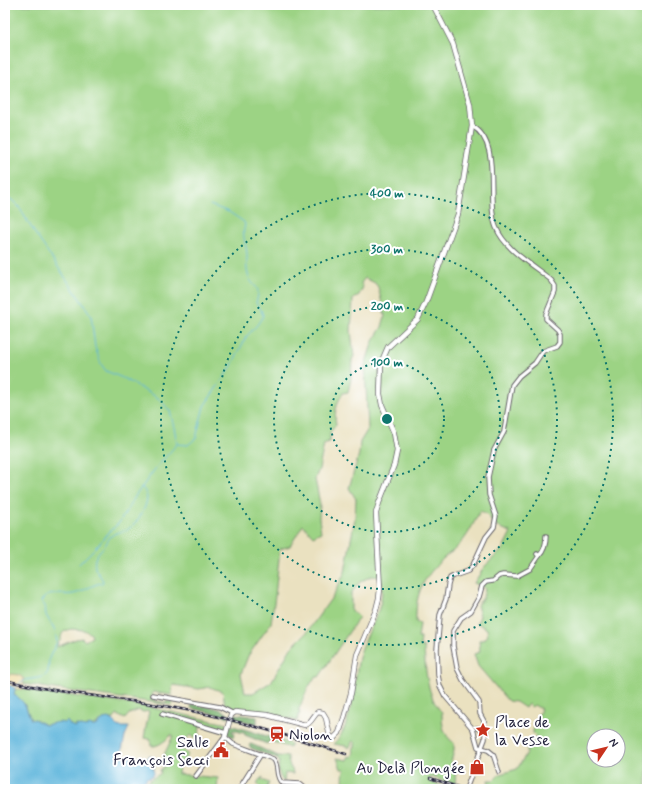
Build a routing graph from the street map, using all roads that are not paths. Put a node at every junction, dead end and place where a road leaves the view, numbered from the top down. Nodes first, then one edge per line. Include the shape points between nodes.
1 (433, 5) edge
2 (472, 126) junction
3 (504, 430) junction
4 (506, 436) dead end
5 (546, 536) dead end
6 (152, 695) dead end
7 (232, 713) junction
8 (162, 714) dead end
9 (477, 728) dead end
10 (486, 731) junction
11 (226, 735) junction
12 (481, 748) junction
13 (261, 754) junction
14 (499, 772) dead end
15 (196, 776) dead end
16 (239, 789) edge
17 (306, 789) edge
18 (466, 789) edge

1 - 2 street via 455,51 471,110
2 - 3 street via 482,133 488,146 496,227 512,248 555,286 555,296 546,317 558,330 559,344 543,351 513,382
2 - 7 street via 458,214 426,302 418,319 388,347 381,363 380,394 394,434 397,456 376,513 379,598 357,655 349,701 339,733 334,738 330,736 326,718 321,712 316,713 310,723 305,725 267,715
3 - 4 street
3 - 12 street via 494,450 488,477 490,498 496,516 494,527 468,571 450,578 440,615 437,649 440,686 472,729 477,745
5 - 10 street via 546,543 530,569 517,576 503,575 486,582 470,611 461,618 453,631 457,668 479,702
6 - 7 street via 223,708
7 - 11 street
8 - 11 street
9 - 10 street
10 - 12 street
11 - 13 street via 233,744
11 - 15 street
12 - 14 street via 493,754
12 - 18 street
13 - 16 street
13 - 17 street via 275,761 282,783 300,784

